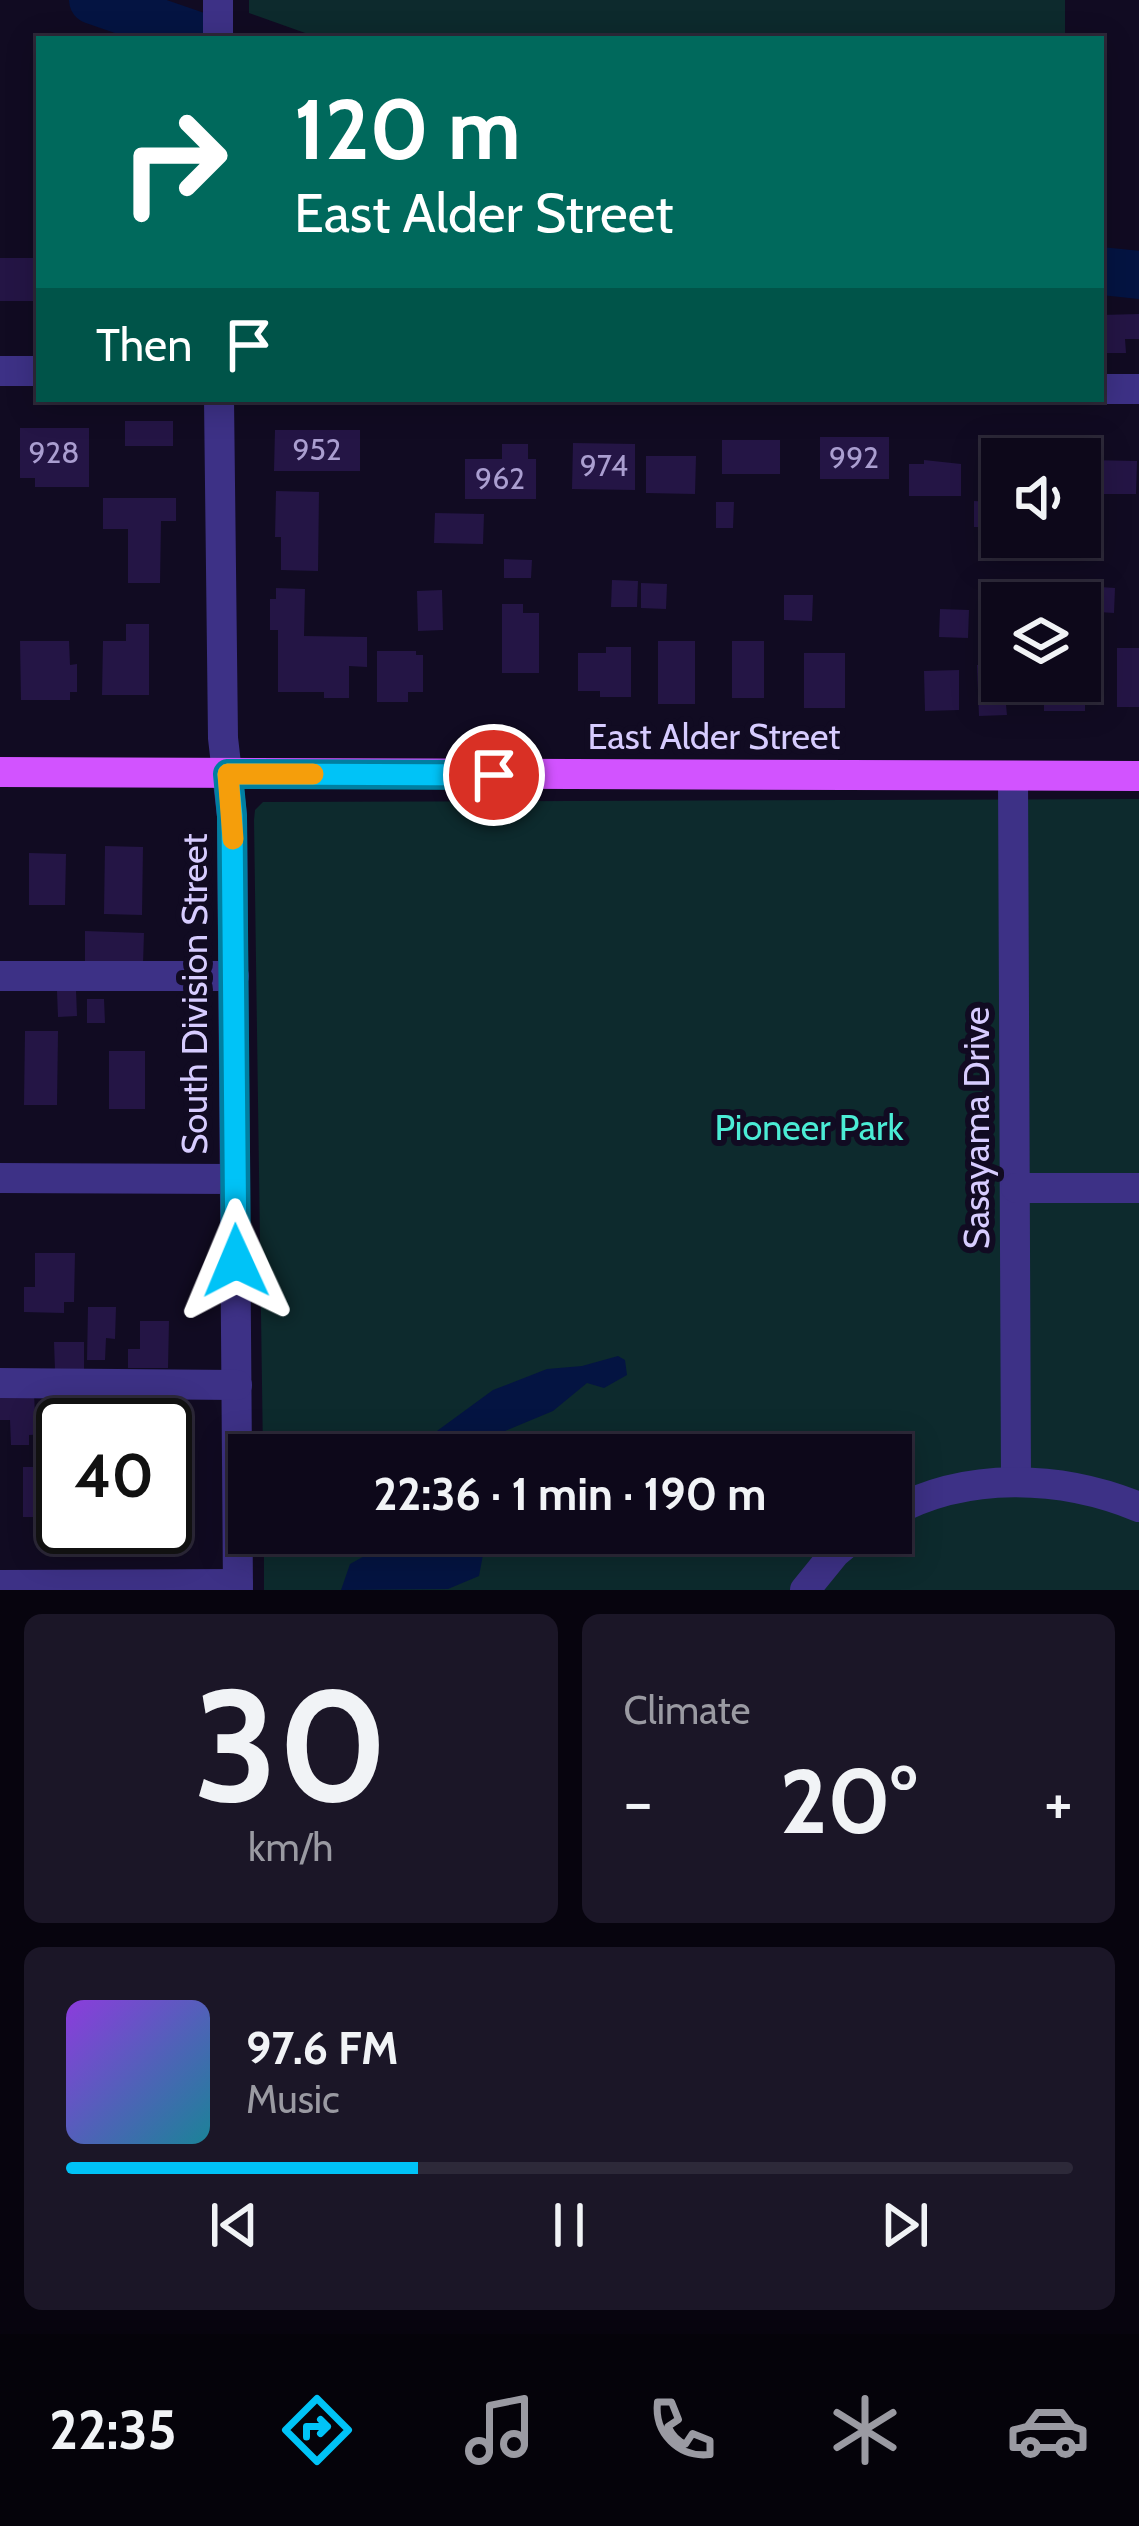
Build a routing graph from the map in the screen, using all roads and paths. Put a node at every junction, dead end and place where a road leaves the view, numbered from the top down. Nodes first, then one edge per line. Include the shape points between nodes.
1 (218, 0) edge
2 (218, 36) edge
3 (0, 371) edge
4 (36, 371) edge
5 (1104, 389) edge
6 (1139, 389) edge
7 (218, 402) edge
8 (0, 772) edge
9 (228, 774) junction
10 (1013, 776) junction
11 (1139, 776) edge
12 (0, 976) edge
13 (234, 976) junction
14 (0, 1178) edge
15 (234, 1179) junction
16 (1016, 1188) junction
17 (1139, 1188) edge
18 (0, 1383) edge
19 (238, 1385) junction
20 (1016, 1481) junction
21 (912, 1505) edge
22 (1139, 1507) edge
23 (834, 1554) edge
24 (0, 1585) edge
25 (47, 1587) edge
26 (238, 1587) edge
27 (805, 1590) edge

1 - 2 street
3 - 4 street
5 - 6 street
7 - 9 street, South Division Street
8 - 9 main road, East Alder Street
9 - 10 main road, East Alder Street
9 - 13 street, South Division Street
10 - 11 main road, East Alder Street
10 - 16 street, Sasayama Drive
12 - 13 street
13 - 15 street, South Division Street
14 - 15 street
15 - 19 street, South Division Street
16 - 17 street
16 - 20 street, Sasayama Drive
18 - 19 street
19 - 26 street, South Division Street
20 - 21 street
20 - 22 street
23 - 27 street
24 - 25 street
25 - 26 street

